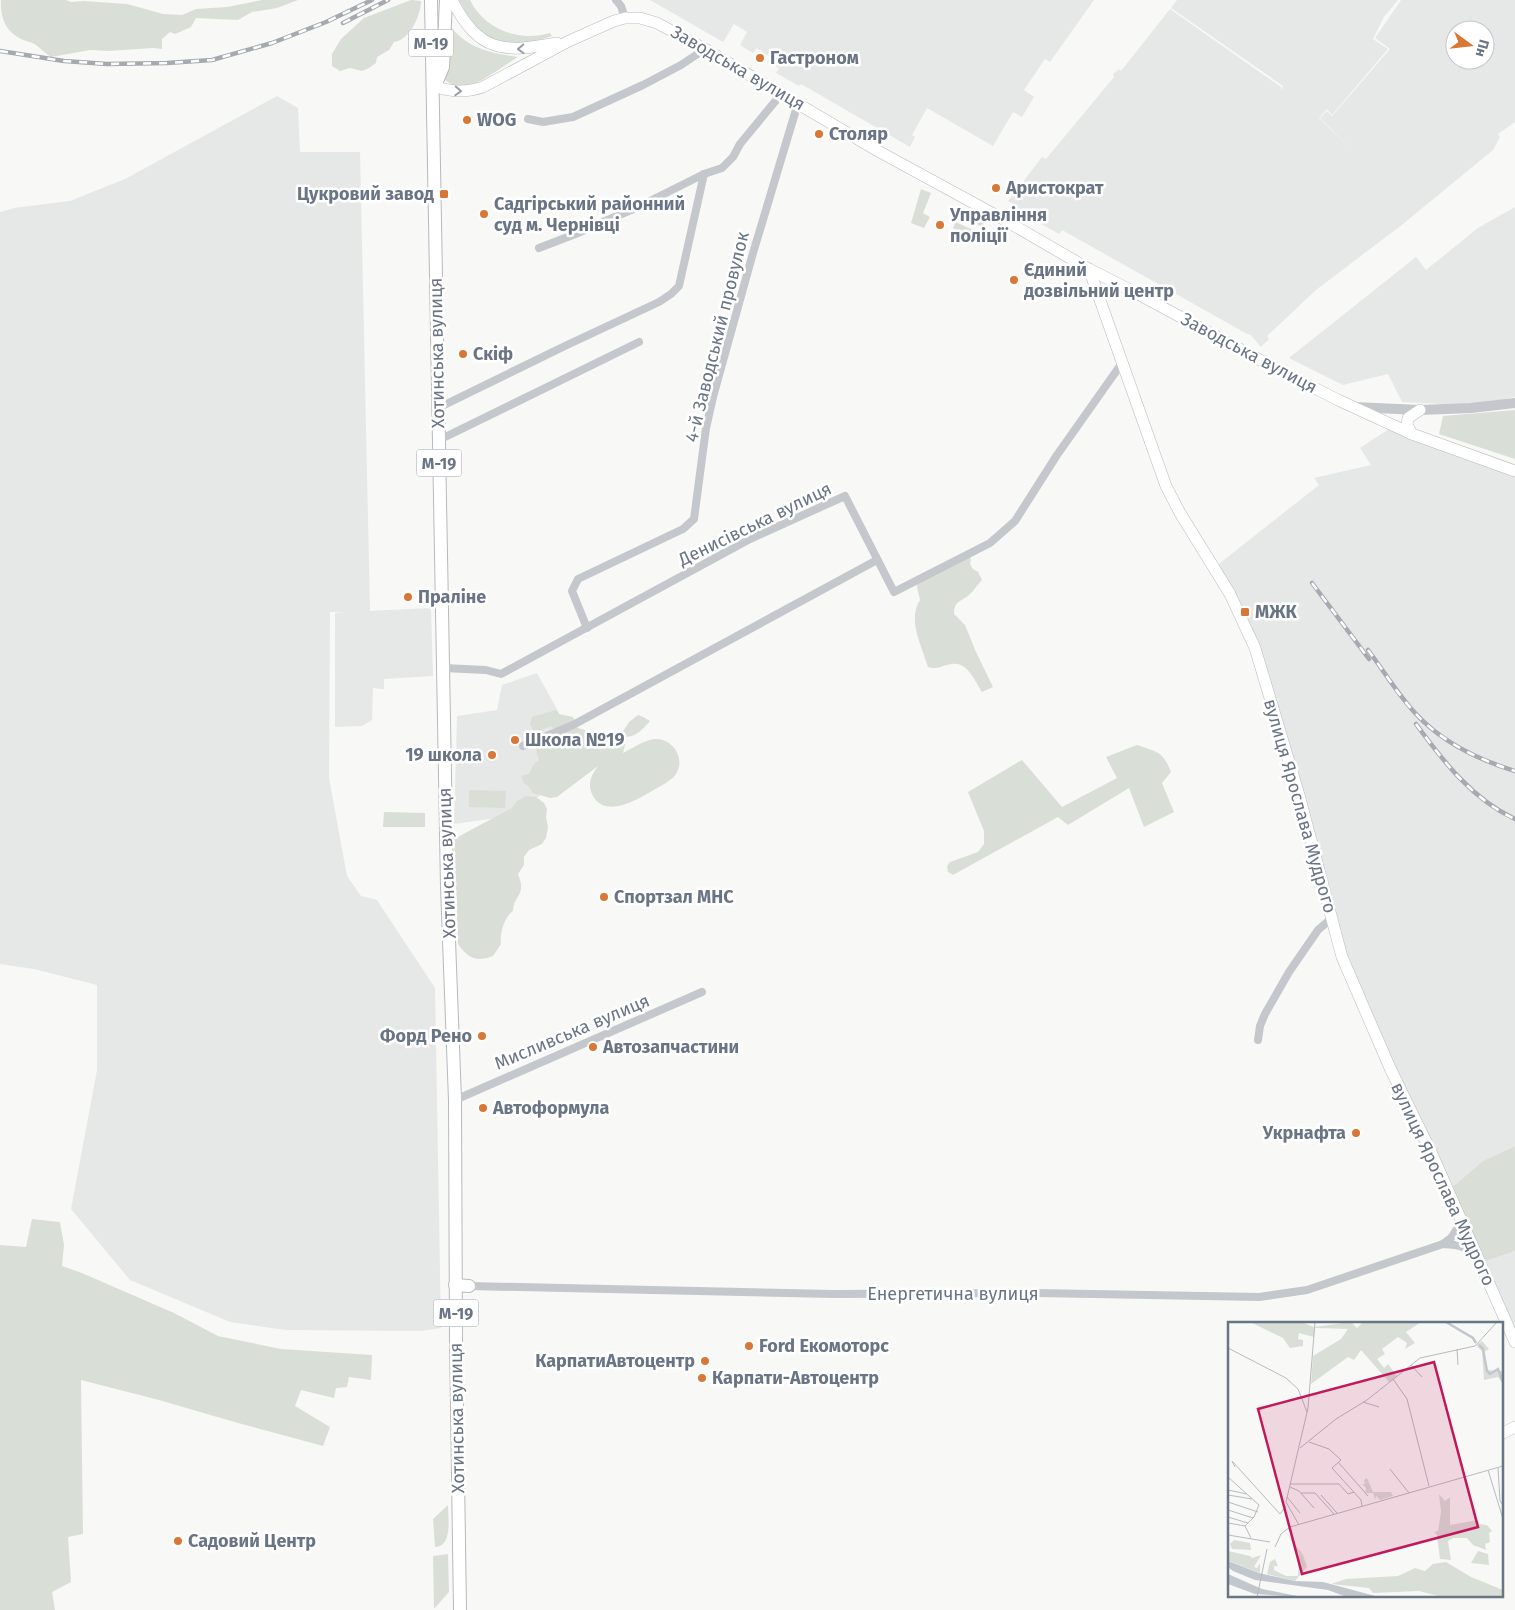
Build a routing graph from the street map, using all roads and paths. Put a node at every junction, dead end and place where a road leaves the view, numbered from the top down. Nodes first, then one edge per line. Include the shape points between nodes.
1 (431, 0) edge
2 (446, 0) edge
3 (452, 0) edge
4 (616, 0) edge
5 (625, 18) junction
6 (569, 41) junction
7 (705, 48) junction
8 (433, 86) junction
9 (782, 93) junction
10 (798, 103) junction
11 (528, 119) dead end
12 (704, 174) junction
13 (539, 248) dead end
14 (1089, 269) junction
15 (639, 342) dead end
16 (1122, 363) junction
17 (1515, 403) edge
18 (1352, 406) junction
19 (438, 408) junction
20 (1420, 410) junction
21 (1412, 434) junction
22 (439, 440) junction
23 (1515, 471) edge
24 (877, 560) junction
25 (587, 628) junction
26 (443, 668) junction
27 (523, 746) dead end
28 (1332, 918) junction
29 (702, 992) dead end
30 (1258, 1040) dead end
31 (455, 1100) junction
32 (1461, 1223) junction
33 (1443, 1244) junction
34 (1473, 1250) junction
35 (462, 1286) junction
36 (1515, 1342) edge
37 (1515, 1426) edge
38 (1502, 1433) edge
39 (460, 1610) edge

1 - 8 highway, Хотинська вулиця / М-19
2 - 8 highway, Хотинська вулиця / М-19 via 443,67
6 -> 3 main road, Заводська вулиця via 516,50 495,46 470,29
4 - 5 street
5 - 6 main road, Заводська вулиця
5 - 7 main road, Заводська вулиця via 658,23
8 -> 6 main road, Заводська вулиця via 470,92
7 - 9 main road, Заводська вулиця
7 - 11 street via 644,85 573,117 543,122
8 - 19 highway, Хотинська вулиця / М-19
9 - 10 main road, Заводська вулиця
9 - 12 street via 722,168
10 - 14 main road, Заводська вулиця
10 - 25 street, 4-й Заводський провулок via 713,397 694,519 683,530 578,579 572,591
12 - 13 street via 640,206
12 - 19 street via 679,286 670,294
14 - 16 main road, вулиця Ярослава Мудрого
14 - 18 main road, Заводська вулиця
15 - 22 street
16 - 24 street, Денисівська вулиця via 1015,521 990,543 894,592
16 - 28 main road, вулиця Ярослава Мудрого via 1166,486 1230,594 1255,648
17 - 20 street
18 - 20 street
18 - 21 main road, Заводська вулиця
19 - 22 highway, Хотинська вулиця / М-19
20 - 21 main road via 1407,422
21 - 23 main road, Заводська вулиця
22 - 26 highway, Хотинська вулиця / М-19
24 - 25 street, Денисівська вулиця via 845,496 750,539
24 - 27 street via 573,725
25 - 26 street, Денисівська вулиця via 501,674
26 - 31 highway, Хотинська вулиця / М-19
28 - 30 street via 1318,930 1289,972 1260,1026
28 - 32 main road, вулиця Ярослава Мудрого via 1342,957
29 - 31 street, Мисливська вулиця
31 - 35 highway, Хотинська вулиця / М-19
32 - 33 street, Енергетична вулиця
32 - 34 main road, вулиця Ярослава Мудрого
33 - 34 street, Енергетична вулиця
33 - 35 street, Енергетична вулиця via 1307,1290 1259,1297 834,1294
34 - 36 main road, вулиця Ярослава Мудрого
35 - 39 highway, Хотинська вулиця / М-19
37 - 38 main road

